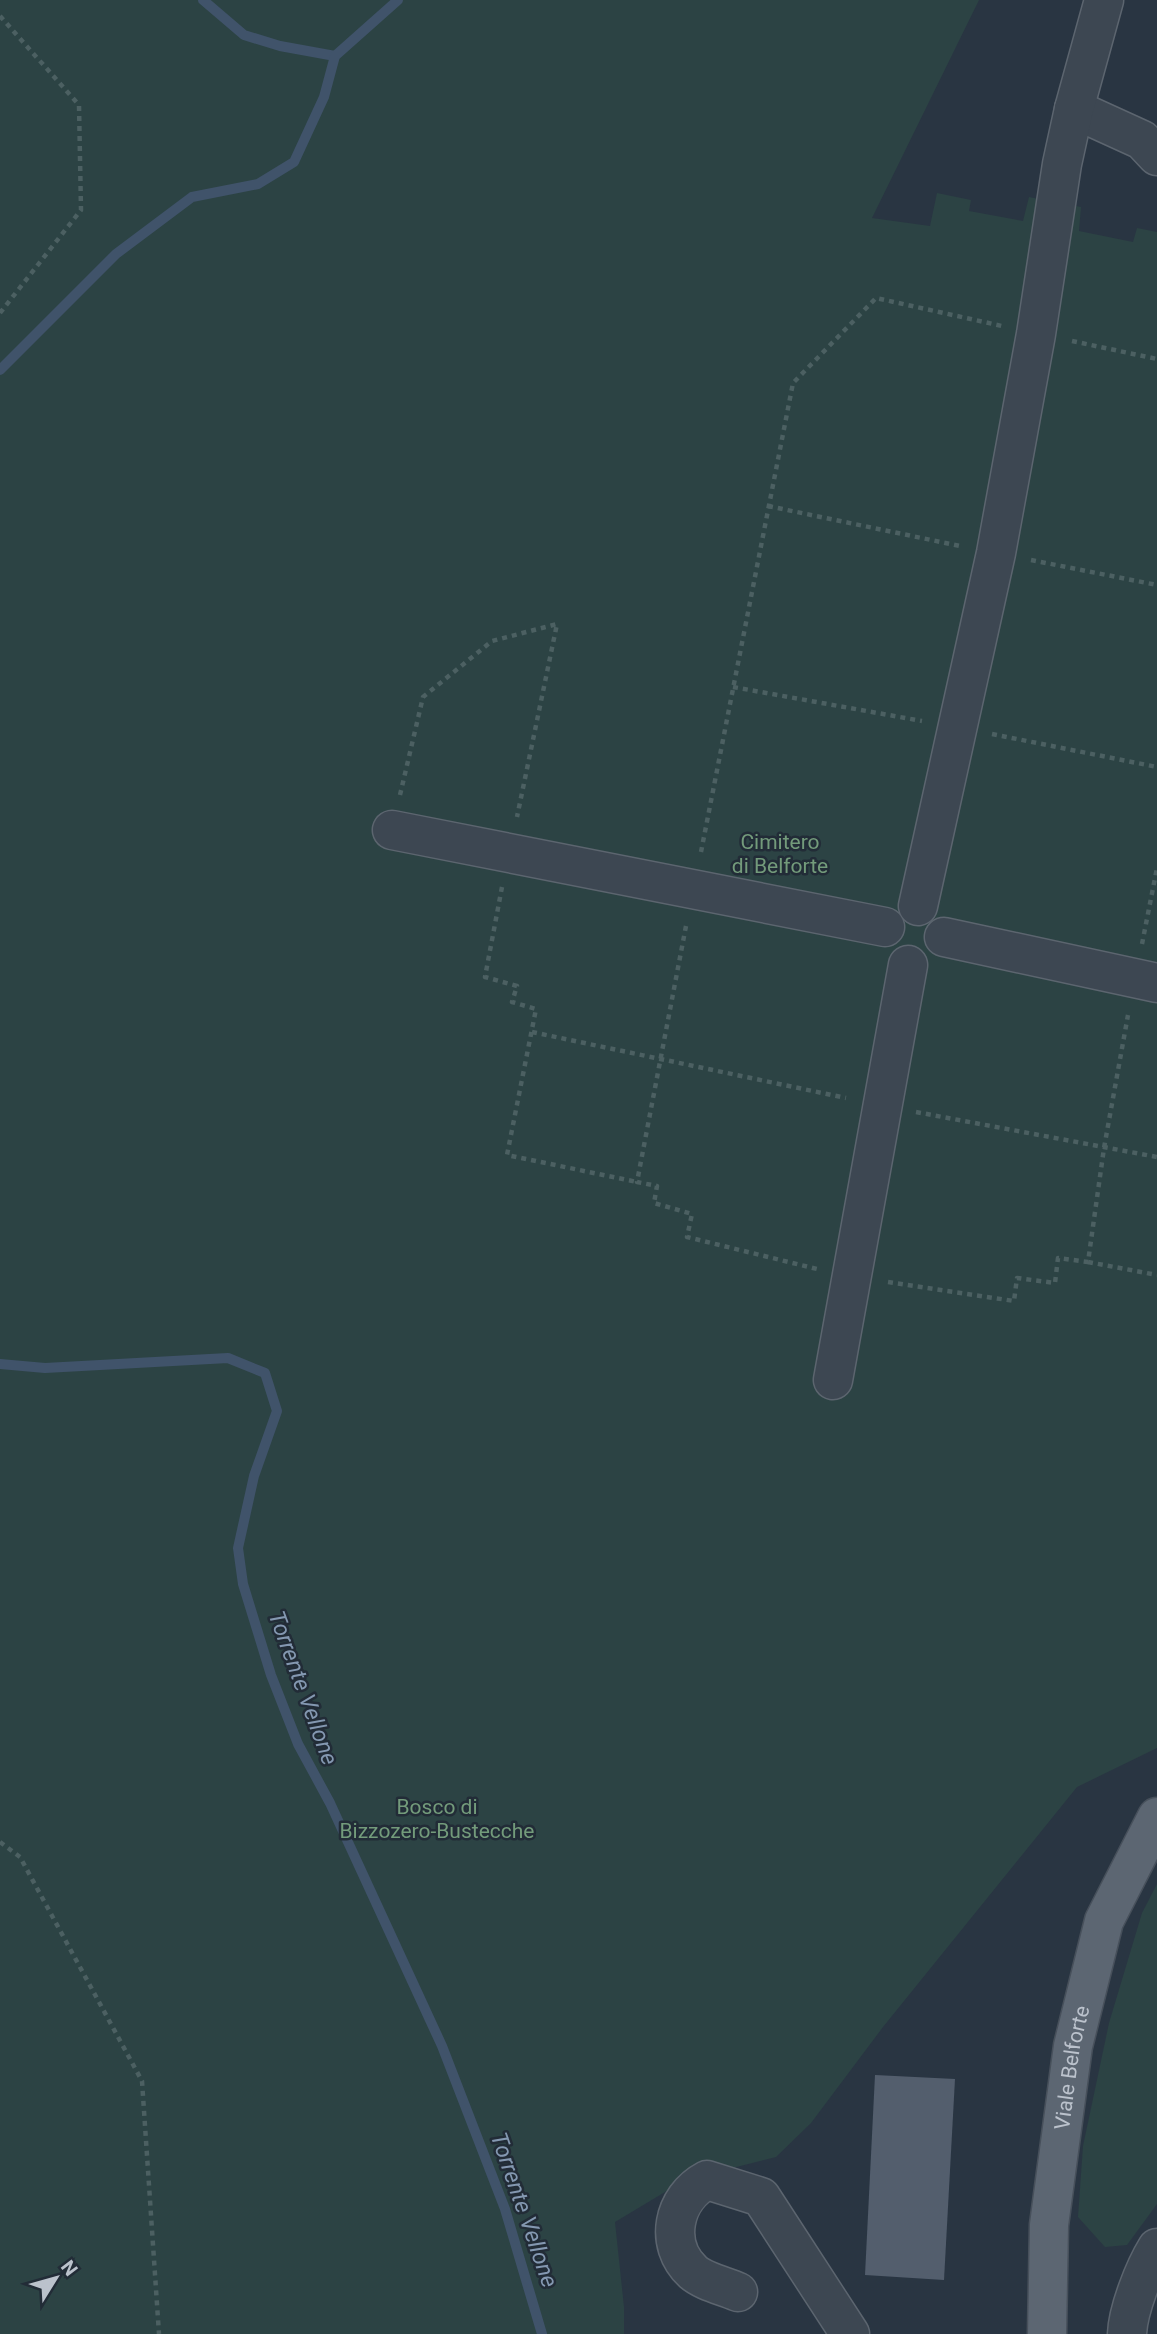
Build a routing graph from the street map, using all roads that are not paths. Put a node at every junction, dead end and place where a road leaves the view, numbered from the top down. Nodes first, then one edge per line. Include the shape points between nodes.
1 (1104, 0) edge
2 (1074, 109) junction
3 (1157, 156) edge
4 (392, 830) road end
5 (918, 906) junction
6 (886, 927) junction
7 (944, 937) junction
8 (908, 965) junction
9 (1157, 983) edge
10 (833, 1380) dead end
11 (1157, 1816) edge
12 (1157, 2248) edge
13 (738, 2292) dead end
14 (850, 2334) edge
15 (1047, 2334) edge
16 (1127, 2334) edge

1 - 2 street
2 - 3 street via 1142,141
2 - 5 street via 996,553
4 - 6 street
5 - 6 street via 894,913
5 - 7 street via 939,919
6 - 8 street via 889,952
7 - 8 street via 930,961
7 - 9 street
8 - 10 street
11 - 15 main road, Viale Belforte via 1104,1921 1073,2046 1049,2225
12 - 16 street via 1127,2322
13 - 14 street via 694,2273 678,2252 674,2233 682,2204 707,2180 761,2197

